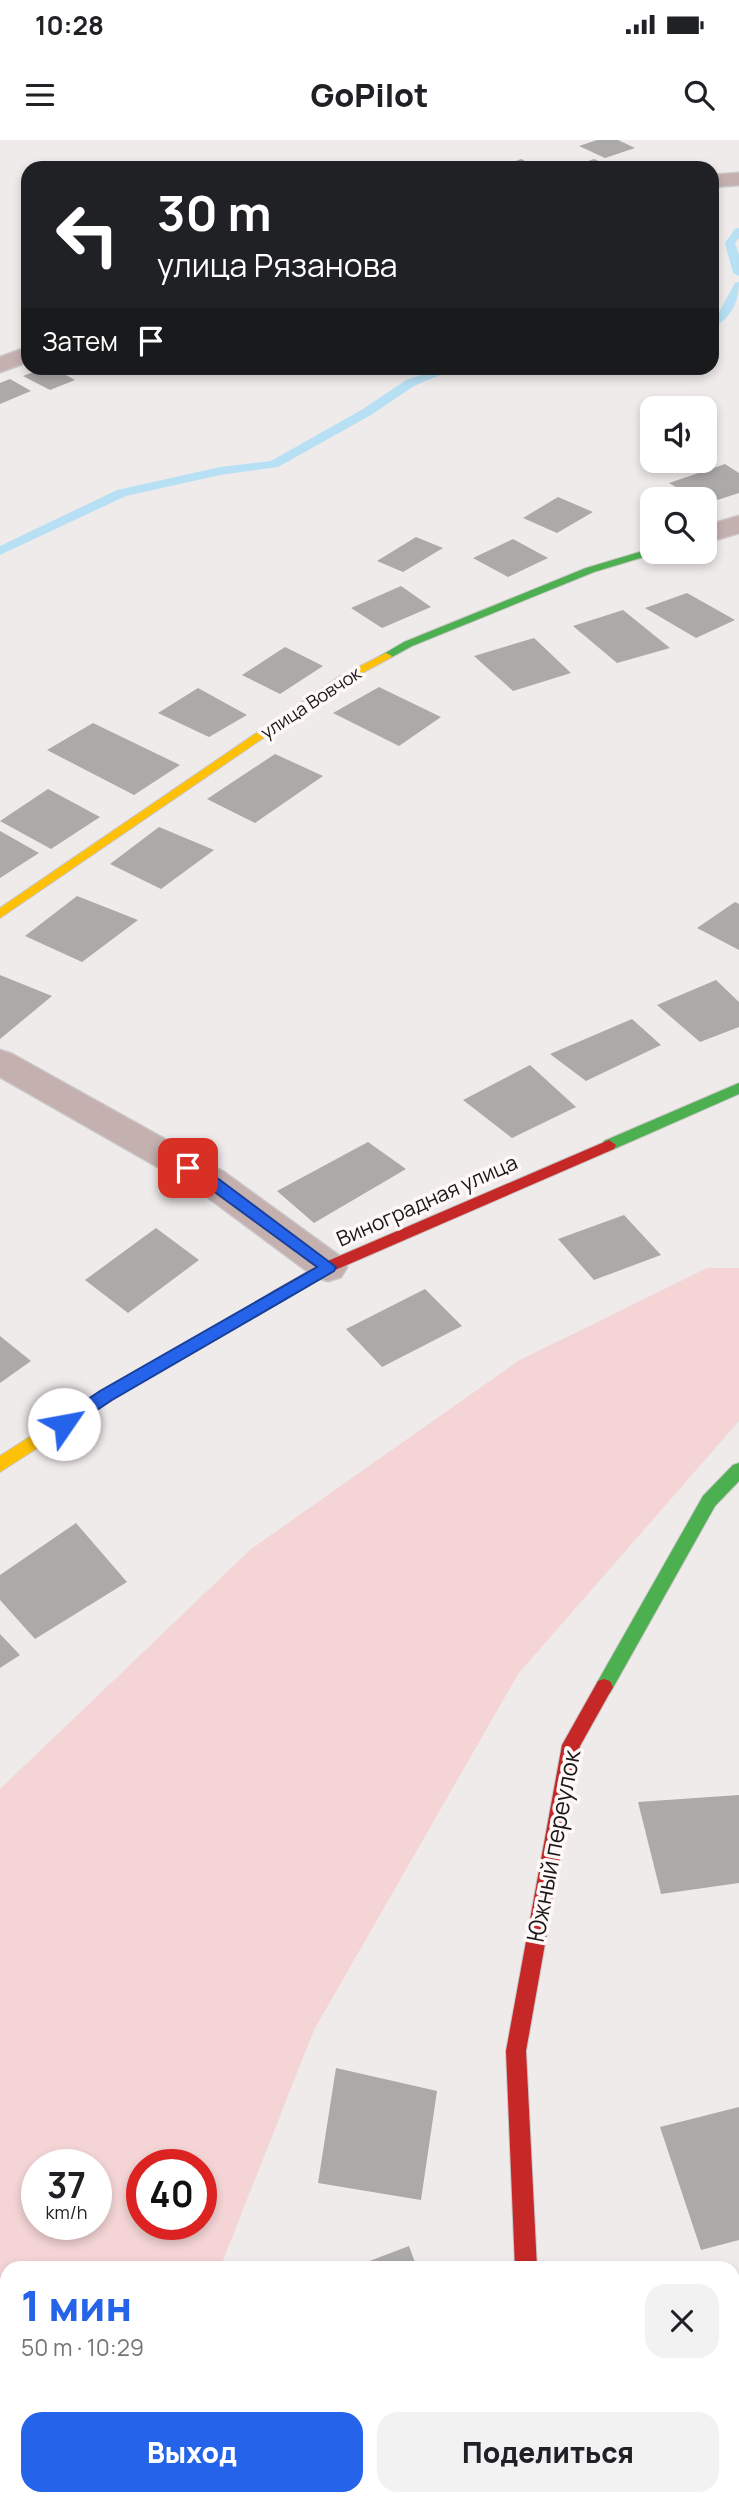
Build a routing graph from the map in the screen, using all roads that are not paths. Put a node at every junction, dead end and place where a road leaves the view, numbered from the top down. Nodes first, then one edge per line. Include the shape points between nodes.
1 (739, 179) edge
2 (719, 180) edge
3 (21, 357) edge
4 (0, 365) edge
5 (739, 524) edge
6 (717, 531) edge
7 (640, 555) edge
8 (0, 914) edge
9 (0, 1062) edge
10 (739, 1088) edge
11 (328, 1267) junction
12 (0, 1465) edge
13 (739, 1470) edge
14 (526, 2261) edge

1 - 2 street
3 - 4 street
5 - 6 street
7 - 8 street, улица Вовчок via 590,570 408,644 341,680
9 - 11 street via 211,1181
10 - 11 street, Виноградная улица
11 - 12 street, Виноградная улица via 106,1396
13 - 14 street, Южный переулок via 709,1501 571,1745 516,2051

